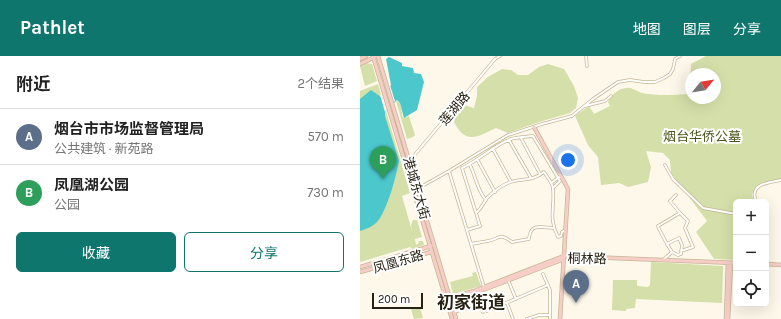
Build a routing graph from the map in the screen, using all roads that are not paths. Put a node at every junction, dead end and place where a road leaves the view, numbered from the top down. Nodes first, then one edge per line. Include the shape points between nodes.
1 (366, 56) edge
2 (375, 56) edge
3 (500, 56) edge
4 (586, 56) edge
5 (680, 56) edge
6 (496, 57) edge
7 (360, 58) edge
8 (360, 64) edge
9 (587, 66) dead end
10 (611, 96) dead end
11 (584, 106) junction
12 (534, 127) junction
13 (521, 138) junction
14 (509, 140) junction
15 (494, 149) junction
16 (477, 159) junction
17 (408, 160) junction
18 (470, 164) junction
19 (665, 165) dead end
20 (449, 171) junction
21 (540, 174) junction
22 (559, 177) junction
23 (531, 178) junction
24 (781, 180) edge
25 (511, 182) junction
26 (551, 183) junction
27 (553, 188) junction
28 (417, 189) junction
29 (495, 192) junction
30 (676, 195) dead end
31 (755, 199) edge
32 (486, 200) junction
33 (680, 213) junction
34 (733, 213) edge
35 (476, 214) junction
36 (553, 228) junction
37 (467, 230) junction
38 (565, 230) junction
39 (471, 244) junction
40 (667, 244) junction
41 (432, 246) junction
42 (433, 251) junction
43 (681, 251) junction
44 (672, 252) junction
45 (564, 258) junction
46 (662, 260) junction
47 (729, 263) junction
48 (733, 263) edge
49 (769, 264) edge
50 (781, 265) edge
51 (360, 267) edge
52 (360, 272) edge
53 (543, 274) dead end
54 (508, 280) junction
55 (548, 285) junction
56 (484, 287) junction
57 (475, 292) junction
58 (516, 299) junction
59 (448, 300) junction
60 (507, 303) junction
61 (467, 308) dead end
62 (487, 311) dead end
63 (454, 312) junction
64 (483, 312) dead end
65 (539, 315) junction
66 (550, 315) junction
67 (452, 319) edge
68 (456, 319) edge
69 (513, 319) edge
70 (528, 319) edge
71 (539, 319) edge
72 (550, 319) edge
73 (560, 319) edge
74 (727, 319) edge

1 - 7 street
2 - 8 street
2 - 17 street, 港城东大街
2 - 41 street, 港城东大街 via 389,110
3 - 6 street, 莲湖路
4 - 9 street
5 - 11 street via 676,59 670,74 664,78 655,82 618,82
6 - 17 street, 莲湖路
10 - 11 street via 605,101
11 - 12 street via 572,116
12 - 20 street via 508,135
12 - 22 street
13 - 14 street
13 - 21 street
13 - 22 street via 533,136
14 - 15 street
14 - 23 street
15 - 16 street
15 - 25 street
16 - 18 street
16 - 29 street
17 - 28 street, 港城东大街
18 - 32 street via 481,194
18 - 35 street via 462,168
19 - 34 street via 673,179 703,208
20 - 28 street
20 - 37 street
21 - 23 street
21 - 26 street via 544,172
22 - 26 street
22 - 27 street via 560,181
22 - 38 street via 568,189
23 - 25 street
24 - 31 street via 764,183 758,187
25 - 29 street
26 - 27 street
27 - 36 street
28 - 41 street, 港城东大街
29 - 32 street
30 - 33 street via 670,201
32 - 35 street
33 - 40 street via 658,226
33 - 43 street via 688,221 685,228 693,247
35 - 37 street via 480,226
36 - 38 street via 558,237
36 - 39 street via 533,228 529,239 512,242 506,237 498,236 489,241
37 - 39 street
38 - 45 street
39 - 56 street
40 - 43 street via 679,238
40 - 44 street
41 - 42 street, 港城东大街
41 - 51 street, 凤凰东路
42 - 52 street, 凤凰东路
42 - 59 street, 港城东大街
43 - 44 street via 678,255
44 - 46 street
45 - 46 street, 桐林路
45 - 54 street, 桐林路
45 - 56 street, 桐林路
45 - 73 street
46 - 47 street, 桐林路
47 - 48 street, 桐林路
47 - 74 street
49 - 50 street
53 - 55 street
54 - 57 street, 桐林路
54 - 58 street
55 - 58 street
55 - 66 street
56 - 57 street, 桐林路
57 - 59 street, 桐林路
57 - 64 street
58 - 60 street
59 - 63 street, 港城东大街
59 - 67 street, 港城东大街
60 - 62 street
60 - 69 street
61 - 63 street
63 - 68 street, 港城东大街
65 - 66 street
65 - 70 street
65 - 71 street
66 - 72 street

